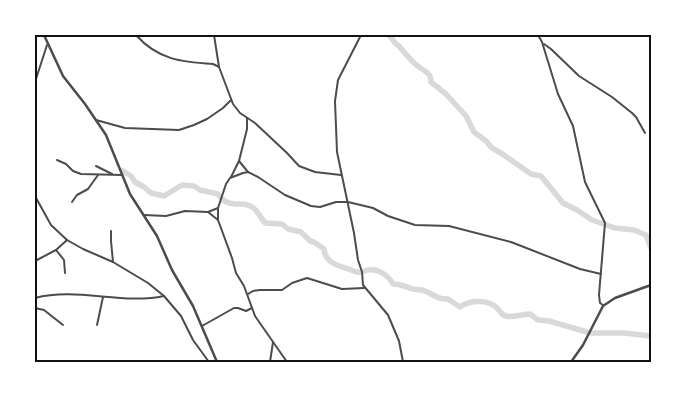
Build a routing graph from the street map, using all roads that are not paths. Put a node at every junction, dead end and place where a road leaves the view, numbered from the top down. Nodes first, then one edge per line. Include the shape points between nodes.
1 (44, 35) edge
2 (136, 35) edge
3 (214, 35) edge
4 (361, 35) edge
5 (538, 35) edge
6 (542, 42) junction
7 (47, 45) junction
8 (220, 67) junction
9 (35, 82) edge
10 (231, 100) junction
11 (247, 118) junction
12 (96, 120) junction
13 (35, 126) edge
14 (645, 133) dead end
15 (35, 140) edge
16 (57, 160) dead end
17 (239, 161) junction
18 (96, 166) dead end
19 (248, 172) junction
20 (114, 174) junction
21 (98, 175) junction
22 (122, 175) junction
23 (341, 175) junction
24 (232, 177) junction
25 (35, 196) edge
26 (72, 202) dead end
27 (348, 202) junction
28 (218, 208) junction
29 (208, 212) junction
30 (143, 215) junction
31 (218, 220) junction
32 (111, 231) dead end
33 (67, 240) junction
34 (56, 250) junction
35 (35, 261) edge
36 (114, 262) junction
37 (64, 273) dead end
38 (601, 274) junction
39 (651, 285) edge
40 (364, 288) junction
41 (248, 294) junction
42 (164, 296) junction
43 (103, 297) junction
44 (35, 298) edge
45 (603, 306) junction
46 (35, 308) edge
47 (252, 308) junction
48 (63, 325) dead end
49 (98, 326) dead end
50 (202, 326) junction
51 (273, 342) junction
52 (208, 362) edge
53 (217, 362) edge
54 (270, 362) edge
55 (287, 362) edge
56 (403, 362) edge
57 (572, 362) edge

1 - 7 street
2 - 8 street via 150,49 165,57
3 - 8 street
4 - 23 street via 336,88 336,145
5 - 6 street
6 - 14 street via 579,76 632,113
6 - 38 street via 558,94 573,126 584,182 606,223
7 - 9 street
7 - 12 street via 63,76
8 - 10 street
10 - 11 street
10 - 12 street via 207,119 179,130 125,128
11 - 17 street
11 - 23 street via 299,166 315,172
12 - 22 street via 110,143
13 - 15 street
16 - 21 street via 81,174
17 - 19 street
17 - 24 street
18 - 20 street
19 - 24 street
19 - 27 street via 285,195 311,206
20 - 21 street
20 - 22 street
21 - 26 street via 88,189 77,194
22 - 30 street
23 - 27 street
24 - 28 street via 224,188
25 - 33 street via 51,225
27 - 38 street via 415,224 450,226 511,242
27 - 40 street
28 - 29 street
28 - 31 street
29 - 30 street
29 - 31 street
30 - 50 street via 157,236
31 - 41 street via 236,273
32 - 36 street
33 - 34 street
33 - 36 street
34 - 35 street
34 - 37 street via 64,260
36 - 42 street
38 - 45 street via 599,295
39 - 45 street via 615,298
40 - 41 street via 342,289 307,278 282,290 260,290
40 - 56 street via 388,315 400,341
41 - 47 street
42 - 43 street
42 - 52 street via 181,316
43 - 44 street via 63,295
43 - 49 street
45 - 57 street
46 - 48 street via 44,310
47 - 50 street via 246,311 234,308
47 - 51 street
50 - 53 street
51 - 54 street
51 - 55 street

